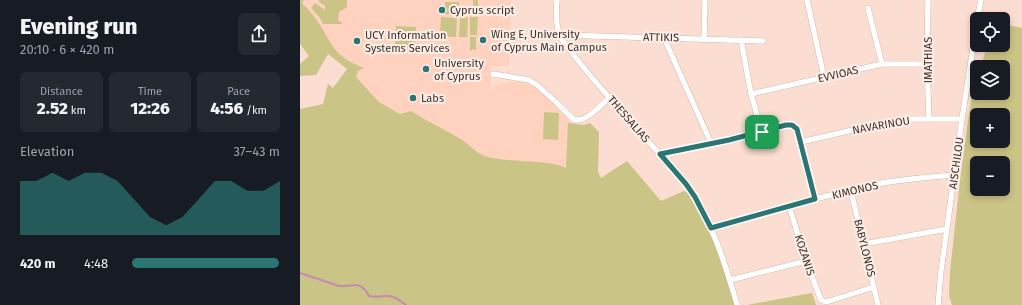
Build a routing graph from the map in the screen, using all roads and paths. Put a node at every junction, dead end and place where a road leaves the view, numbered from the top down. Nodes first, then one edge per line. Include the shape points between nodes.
1 (557, 0) edge
2 (705, 0) edge
3 (807, 0) edge
4 (981, 0) edge
5 (928, 1) edge
6 (868, 8) dead end
7 (979, 12) edge
8 (559, 35) junction
9 (664, 38) junction
10 (704, 38) junction
11 (741, 40) junction
12 (763, 41) dead end
13 (972, 52) edge
14 (882, 64) junction
15 (927, 64) junction
16 (493, 74) dead end
17 (824, 77) junction
18 (751, 94) junction
19 (610, 97) junction
20 (929, 119) junction
21 (962, 119) junction
22 (762, 132) junction
23 (800, 139) junction
24 (711, 143) junction
25 (660, 154) junction
26 (954, 175) junction
27 (851, 191) junction
28 (815, 199) junction
29 (789, 206) junction
30 (711, 228) junction
31 (947, 229) junction
32 (864, 244) junction
33 (806, 261) junction
34 (730, 280) junction
35 (874, 287) junction
36 (737, 304) dead end
37 (878, 305) edge
38 (938, 305) edge

1 - 8 street
2 - 10 street
3 - 17 street
4 - 7 street, AISCHILOU
5 - 15 street, IMATHIAS
6 - 14 street
8 - 9 street, ATTIKIS
8 - 19 street, THESSALIAS
9 - 10 street, ATTIKIS
9 - 24 street
10 - 11 street, ATTIKIS
11 - 12 street, ATTIKIS
11 - 18 street
13 - 21 street, AISCHILOU
14 - 15 street, EVVIOAS
14 - 17 street, EVVIOAS
15 - 20 street, IMATHIAS
16 - 19 street via 529,80 576,121 584,119
17 - 18 street, EVVIOAS
18 - 22 street
19 - 25 street, THESSALIAS
20 - 21 street, NAVARINOU
20 - 23 street, NAVARINOU via 887,122
21 - 26 street, AISCHILOU
22 - 23 street via 792,125 797,129
22 - 24 street
23 - 28 street
24 - 25 street
25 - 30 street, THESSALIAS via 695,197
26 - 27 street, KIMONOS via 881,183
26 - 31 street, AISCHILOU
27 - 28 street, KIMONOS
27 - 32 street, BABYLONOS
28 - 29 street, KIMONOS
29 - 30 street, KIMONOS
29 - 33 street, KOZANIS
30 - 34 street, THESSALIAS
31 - 32 street
31 - 38 street, AISCHILOU
32 - 35 street, BABYLONOS
33 - 34 street
33 - 35 street, KOZANIS via 823,302
34 - 36 street, THESSALIAS
35 - 37 street, BABYLONOS

